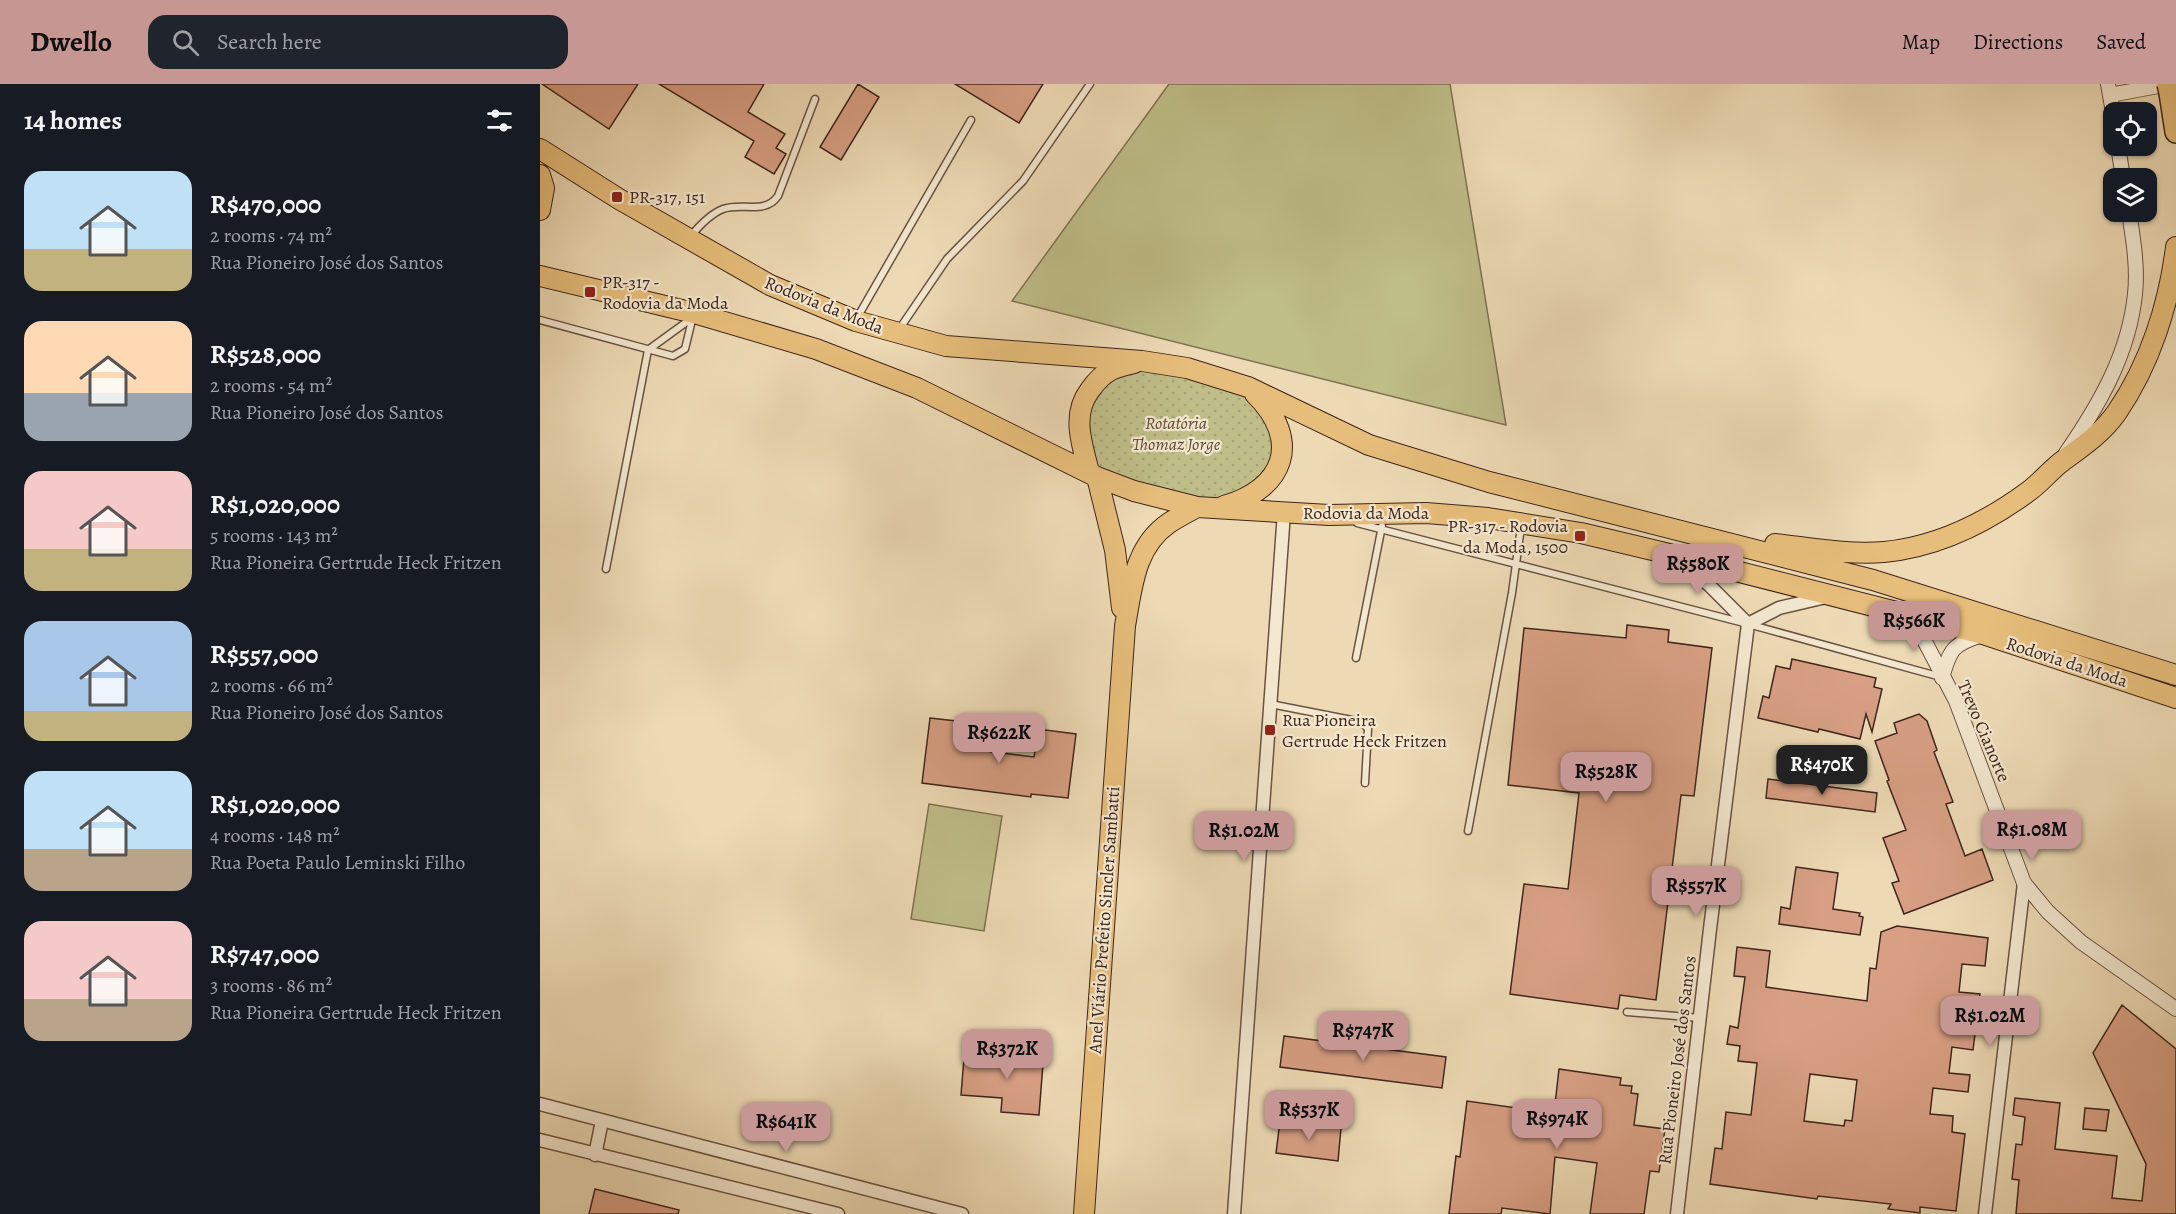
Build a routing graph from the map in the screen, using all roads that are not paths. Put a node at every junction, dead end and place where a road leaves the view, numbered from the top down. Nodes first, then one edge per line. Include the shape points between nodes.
1 (1090, 84) edge
2 (2169, 87) edge
3 (2109, 89) edge
4 (815, 99) dead end
5 (971, 120) dead end
6 (2176, 132) edge
7 (540, 148) edge
8 (540, 175) edge
9 (540, 210) edge
10 (2130, 222) edge
11 (687, 240) junction
12 (2176, 247) edge
13 (540, 276) edge
14 (694, 315) junction
15 (540, 320) edge
16 (856, 321) junction
17 (896, 334) junction
18 (648, 350) junction
19 (1142, 361) junction
20 (1248, 387) junction
21 (2058, 464) junction
22 (1093, 474) junction
23 (1206, 508) junction
24 (1284, 512) junction
25 (1382, 521) junction
26 (1521, 524) junction
27 (1701, 536) junction
28 (1661, 552) junction
29 (1516, 564) junction
30 (606, 569) dead end
31 (1830, 596) junction
32 (1911, 615) junction
33 (1748, 624) junction
34 (1125, 626) junction
35 (1983, 634) junction
36 (1356, 658) dead end
37 (2176, 675) edge
38 (1942, 678) junction
39 (2176, 698) edge
40 (1270, 704) junction
41 (1365, 783) dead end
42 (1468, 831) dead end
43 (2024, 883) junction
44 (2176, 1009) edge
45 (1627, 1012) dead end
46 (1701, 1018) junction
47 (540, 1104) edge
48 (602, 1120) junction
49 (540, 1140) edge
50 (595, 1155) junction
51 (838, 1214) edge
52 (962, 1214) edge
53 (1084, 1214) edge
54 (1234, 1214) edge
55 (1677, 1214) edge
56 (1985, 1214) edge

1 - 17 lane via 1023,181 947,259
2 - 3 street
2 - 6 highway
4 - 11 lane via 772,204 720,210
5 - 16 lane
7 - 11 highway, Rodovia da Moda
8 - 9 highway via 544,188
10 - 21 street via 2136,294 2129,328 2115,373
11 - 16 highway, Rodovia da Moda via 770,285
12 - 21 highway via 2163,309 2134,385 2115,415 2086,444
13 - 14 highway
14 - 18 lane
14 - 18 lane via 685,349 680,353 673,356
14 - 22 highway via 816,350 917,387
15 - 18 lane
16 - 17 highway, Rodovia da Moda
17 - 19 highway, Rodovia da Moda via 946,346
18 - 30 lane
19 - 20 highway via 1187,368
19 - 22 highway via 1110,370 1083,399 1079,426
20 - 23 highway via 1270,409 1280,429 1282,449 1276,470 1265,487 1241,501
20 - 27 highway, Rodovia da Moda via 1369,445 1489,482
21 - 27 highway via 2030,490 1982,522 1937,540 1884,552 1835,551
22 - 23 highway via 1134,491
22 - 34 highway, Anel Viário Prefeito Sincler Sambatti via 1115,550
23 - 24 highway, Rodovia da Moda
23 - 34 highway, Anel Viário Prefeito Sincler Sambatti via 1168,523 1149,541 1136,564
24 - 25 highway, Rodovia da Moda
24 - 40 street
25 - 26 highway, Rodovia da Moda via 1426,513
25 - 29 lane
25 - 36 lane
26 - 28 highway, Rodovia da Moda
26 - 29 lane
27 - 37 highway, Rodovia da Moda via 1873,580
28 - 31 highway, Rodovia da Moda
28 - 33 street via 1708,584
29 - 33 lane
29 - 42 lane
31 - 32 highway, Rodovia da Moda
31 - 33 street via 1779,608
32 - 35 highway, Rodovia da Moda
32 - 38 street, Trevo Cianorte
33 - 38 lane
33 - 46 street, Rua Pioneiro José dos Santos
34 - 53 highway, Anel Viário Prefeito Sincler Sambatti
35 - 38 street, Trevo Cianorte via 1953,648
35 - 39 highway, Rodovia da Moda
38 - 43 street, Trevo Cianorte via 1969,733
40 - 41 lane via 1362,722 1368,729
40 - 54 street
43 - 44 street, Trevo Cianorte via 2080,942
43 - 56 street
45 - 46 lane
46 - 55 street, Rua Pioneiro José dos Santos
47 - 48 street
48 - 50 street
48 - 52 street
49 - 50 street
50 - 51 street

